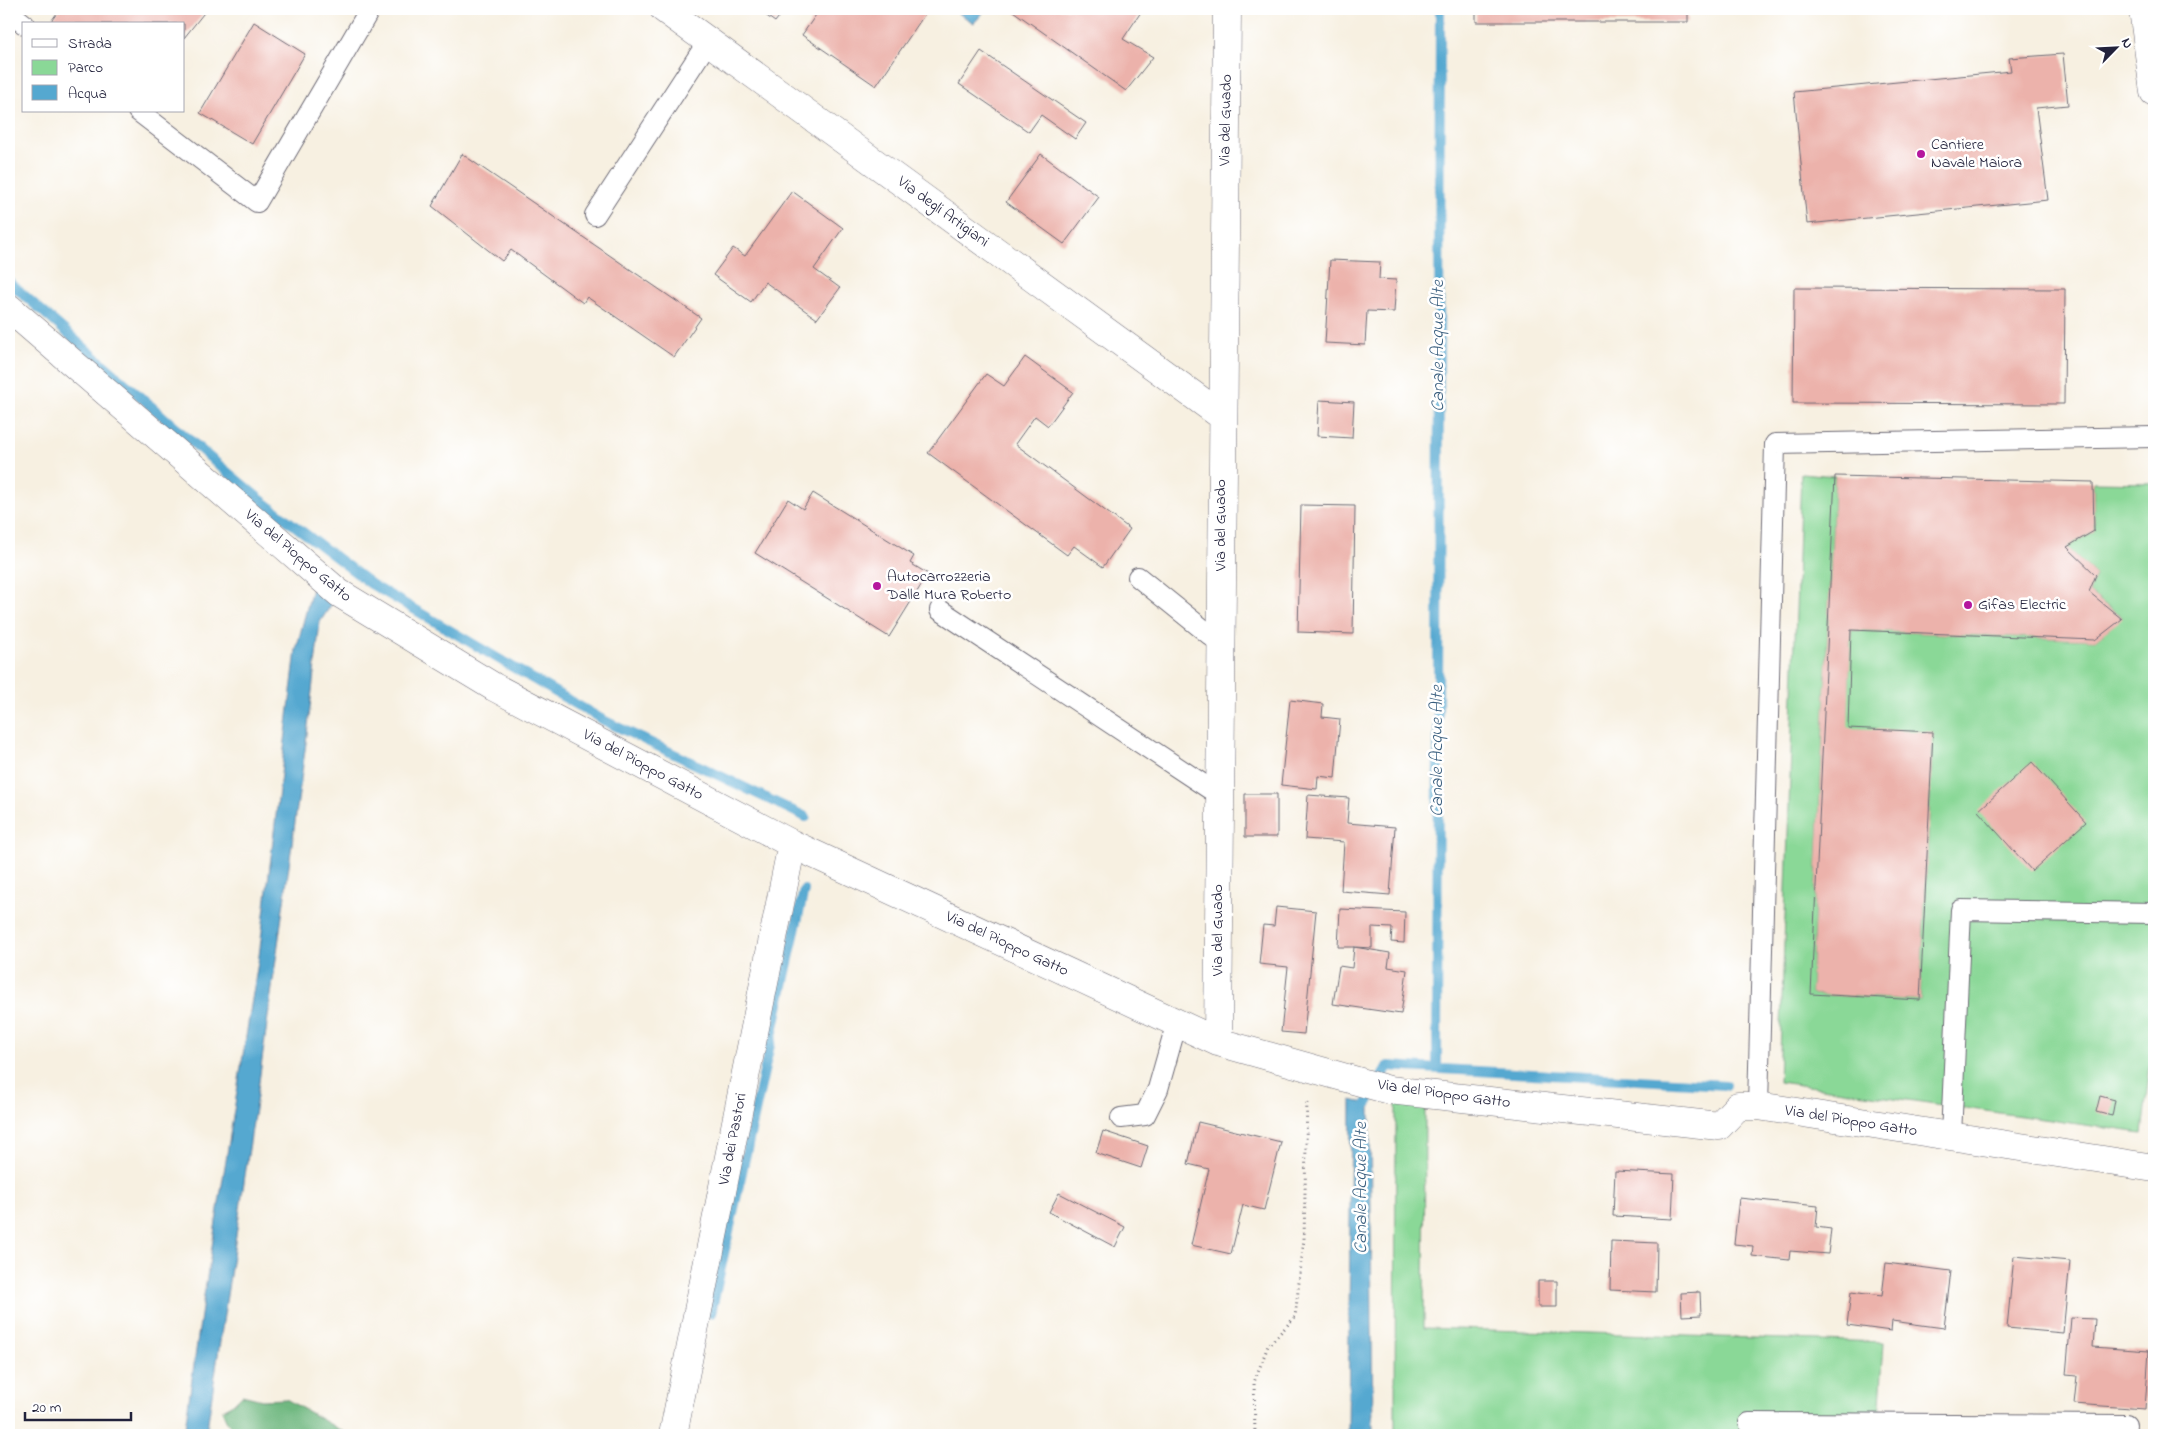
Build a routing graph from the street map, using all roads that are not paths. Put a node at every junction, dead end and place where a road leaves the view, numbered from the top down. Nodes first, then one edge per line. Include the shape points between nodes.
1 (370, 9) edge
2 (664, 9) edge
3 (1227, 9) edge
4 (2143, 9) edge
5 (9, 12) edge
6 (22, 22) edge
7 (2150, 39) edge
8 (709, 40) junction
9 (2154, 92) edge
10 (139, 112) edge
11 (596, 215) dead end
12 (9, 308) edge
13 (1222, 416) junction
14 (2154, 437) edge
15 (1138, 577) dead end
16 (940, 610) dead end
17 (1220, 643) junction
18 (1219, 795) junction
19 (792, 844) junction
20 (2154, 913) edge
21 (1177, 1022) junction
22 (1218, 1042) junction
23 (1758, 1106) junction
24 (1121, 1118) dead end
25 (1951, 1136) junction
26 (2154, 1168) edge
27 (1749, 1423) dead end
28 (673, 1435) edge
29 (2124, 1435) edge

1 - 10 lane via 257,202
2 - 8 street, Via degli Artigiani
3 - 13 street, Via del Guado
4 - 7 street
5 - 6 lane
7 - 9 street
8 - 11 lane
8 - 13 street, Via degli Artigiani
12 - 19 street, Via del Pioppo Gatto via 339,593 494,687
13 - 17 street, Via del Guado
14 - 23 lane via 1775,444
15 - 17 lane
16 - 18 lane
17 - 18 street, Via del Guado
18 - 22 street, Via del Guado
19 - 21 street, Via del Pioppo Gatto
19 - 28 street, Via dei Pastori
20 - 25 lane via 1961,910
21 - 22 street, Via del Pioppo Gatto
21 - 24 lane via 1158,1089 1145,1115
22 - 23 street, Via del Pioppo Gatto via 1389,1090 1719,1126 1738,1106
23 - 25 street, Via del Pioppo Gatto
25 - 26 street, Via del Pioppo Gatto
27 - 29 lane via 2126,1425

